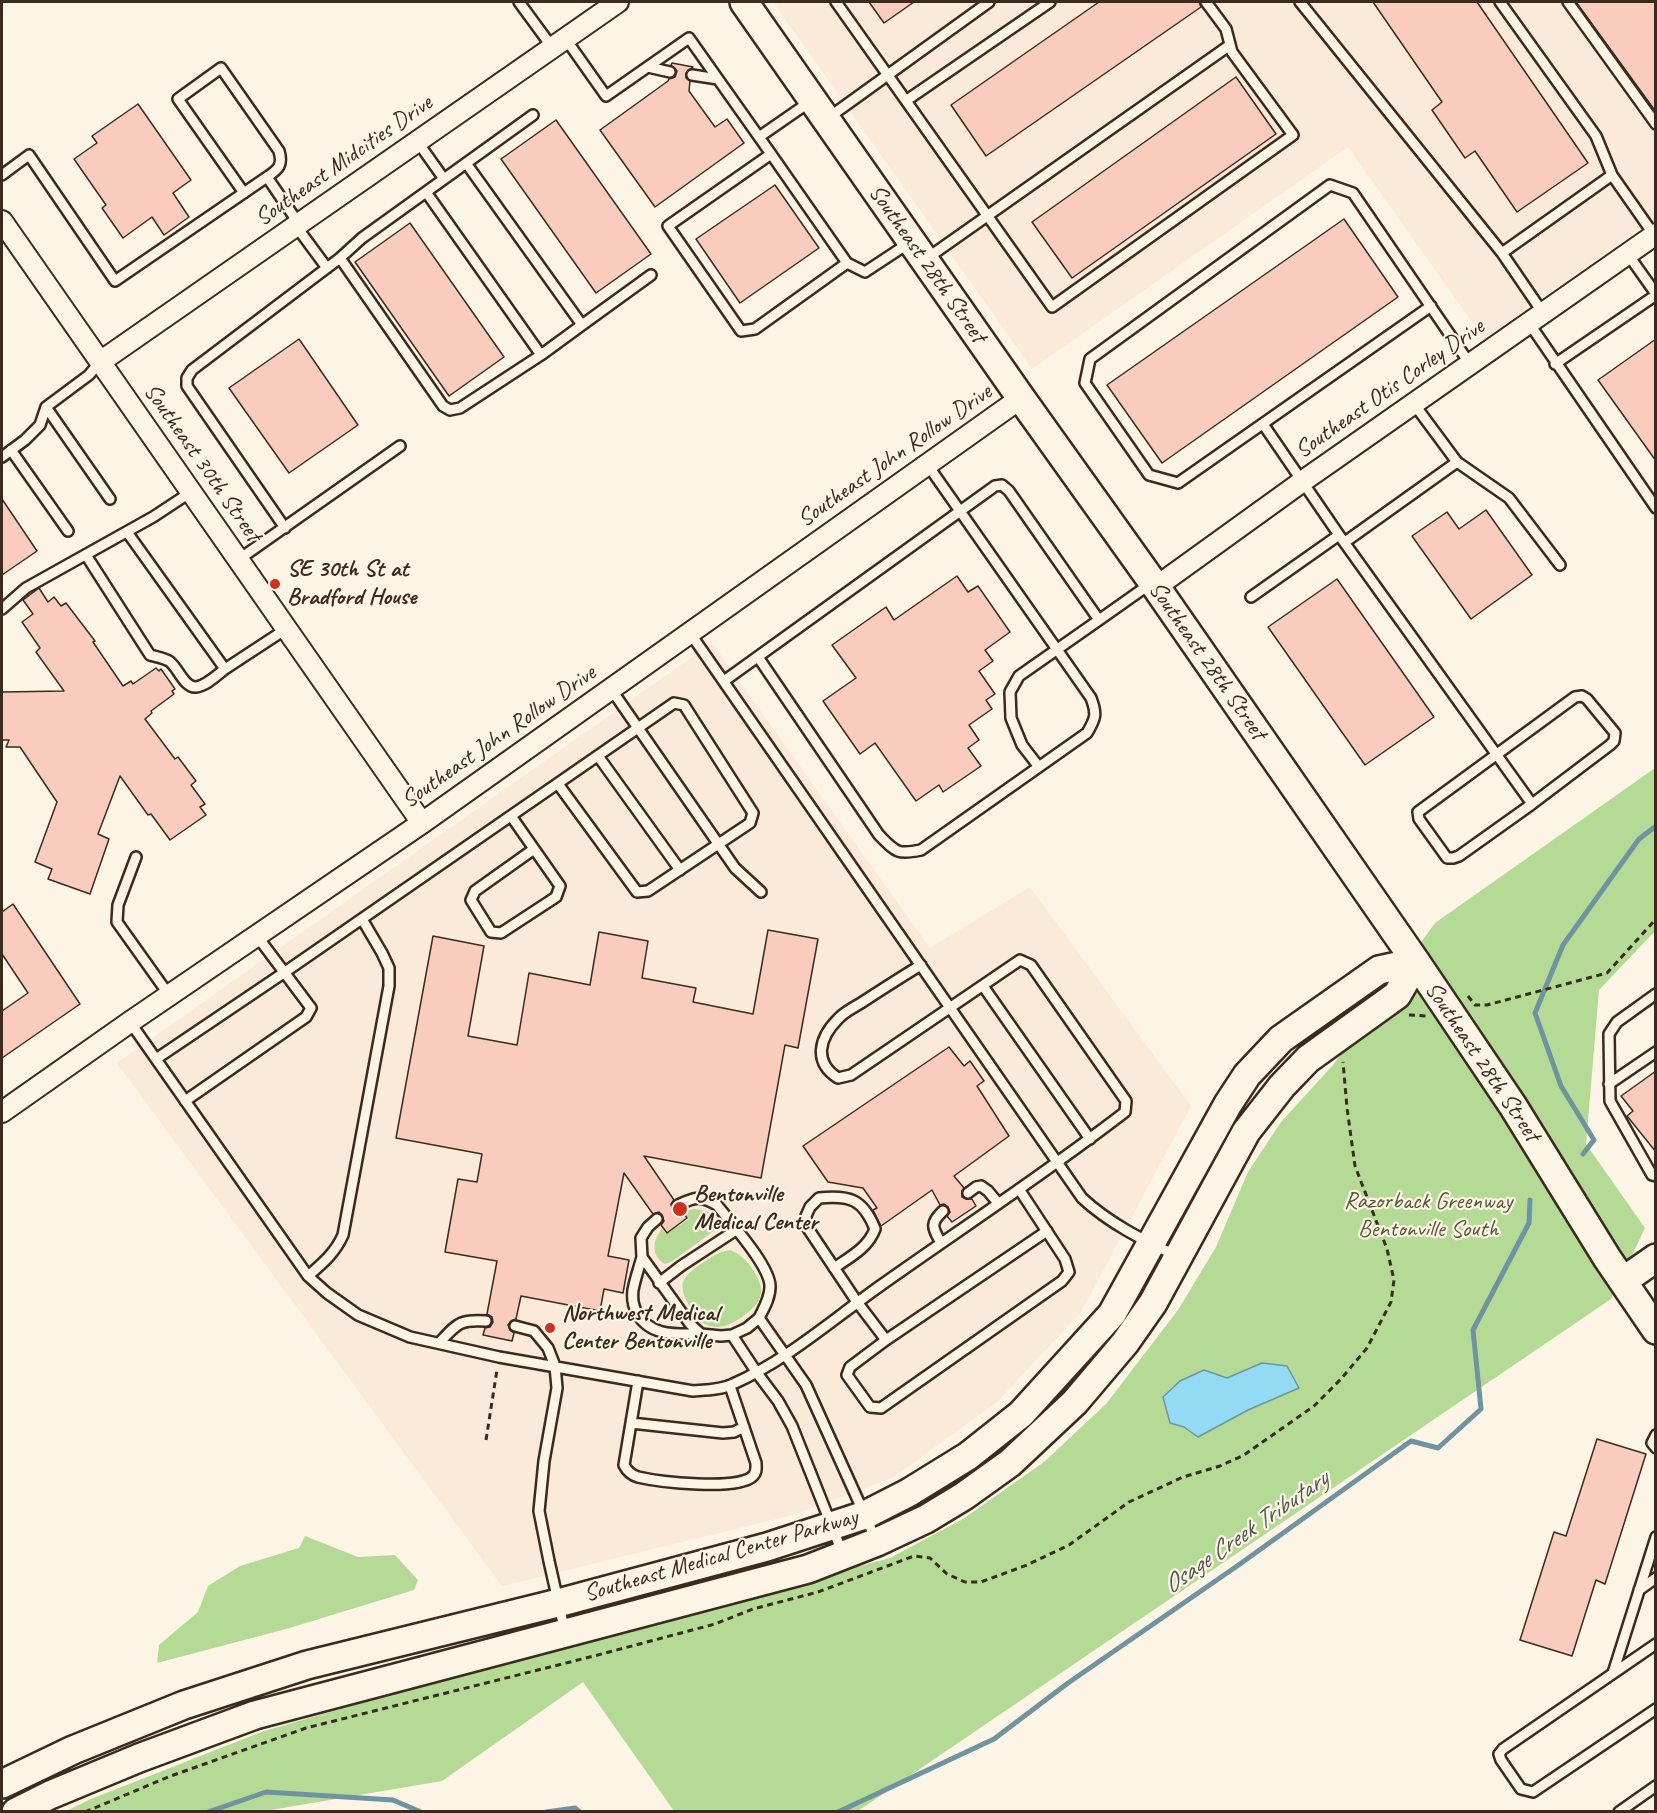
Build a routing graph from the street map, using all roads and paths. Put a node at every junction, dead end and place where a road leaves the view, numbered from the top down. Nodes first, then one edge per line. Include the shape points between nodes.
1 (519, 2) edge
2 (618, 2) edge
3 (744, 2) edge
4 (836, 2) edge
5 (989, 2) edge
6 (1050, 2) edge
7 (1206, 2) edge
8 (1299, 2) edge
9 (1500, 2) edge
10 (1568, 2) edge
11 (559, 43) junction
12 (1230, 45) junction
13 (648, 67) junction
14 (670, 72) dead end
15 (888, 74) junction
16 (692, 75) dead end
17 (718, 79) junction
18 (907, 100) junction
19 (820, 110) junction
20 (533, 115) dead end
21 (1656, 124) edge
22 (759, 137) junction
23 (417, 141) junction
24 (771, 154) junction
25 (466, 163) junction
26 (2, 175) edge
27 (1612, 175) junction
28 (267, 177) junction
29 (444, 179) junction
30 (426, 192) junction
31 (244, 193) junction
32 (988, 215) junction
33 (2, 221) edge
34 (298, 225) junction
35 (1655, 235) edge
36 (918, 251) junction
37 (1502, 253) junction
38 (1627, 253) junction
39 (340, 258) junction
40 (847, 263) junction
41 (327, 268) junction
42 (651, 275) dead end
43 (1656, 295) edge
44 (1431, 306) junction
45 (1536, 318) junction
46 (582, 325) junction
47 (541, 355) junction
48 (100, 362) junction
49 (1470, 364) junction
50 (1555, 364) junction
51 (1021, 398) junction
52 (1414, 404) junction
53 (46, 407) junction
54 (1263, 424) junction
55 (400, 446) dead end
56 (11, 450) junction
57 (2, 457) edge
58 (1457, 462) junction
59 (927, 464) junction
60 (1303, 481) junction
61 (191, 492) junction
62 (110, 499) dead end
63 (1656, 508) edge
64 (959, 512) junction
65 (285, 528) junction
66 (68, 531) dead end
67 (127, 532) junction
68 (1342, 539) junction
69 (86, 555) junction
70 (238, 560) junction
71 (1560, 565) dead end
72 (1154, 585) junction
73 (1251, 597) dead end
74 (2, 609) edge
75 (1100, 620) junction
76 (286, 629) junction
77 (690, 633) junction
78 (1057, 650) junction
79 (758, 657) junction
80 (225, 669) junction
81 (724, 681) junction
82 (611, 689) junction
83 (639, 728) junction
84 (598, 756) junction
85 (1497, 756) junction
86 (1039, 767) junction
87 (558, 784) junction
88 (1532, 804) junction
89 (511, 816) junction
90 (422, 823) junction
91 (720, 844) junction
92 (534, 849) junction
93 (136, 857) dead end
94 (680, 870) junction
95 (761, 892) dead end
96 (362, 919) junction
97 (1656, 919) edge
98 (257, 936) junction
99 (1416, 962) junction
100 (921, 964) junction
101 (285, 972) junction
102 (983, 986) junction
103 (1466, 994) dead end
104 (1656, 994) edge
105 (169, 995) junction
106 (951, 1008) junction
107 (130, 1022) junction
108 (1656, 1052) edge
109 (156, 1059) junction
110 (1609, 1084) junction
111 (185, 1101) junction
112 (2, 1112) edge
113 (1090, 1139) junction
114 (1058, 1164) junction
115 (1656, 1176) edge
116 (1019, 1189) junction
117 (968, 1193) dead end
118 (998, 1203) junction
119 (678, 1205) dead end
120 (943, 1211) dead end
121 (657, 1219) dead end
122 (736, 1230) junction
123 (1047, 1231) junction
124 (941, 1243) junction
125 (1151, 1244) junction
126 (642, 1257) junction
127 (1179, 1257) junction
128 (1656, 1258) edge
129 (834, 1268) junction
130 (308, 1276) junction
131 (1623, 1281) junction
132 (660, 1283) junction
133 (857, 1302) junction
134 (759, 1318) junction
135 (486, 1321) dead end
136 (515, 1326) dead end
137 (1656, 1330) edge
138 (700, 1334) junction
139 (732, 1335) junction
140 (886, 1340) junction
141 (439, 1343) junction
142 (786, 1355) junction
143 (555, 1366) junction
144 (497, 1367) dead end
145 (757, 1373) junction
146 (638, 1381) junction
147 (730, 1386) junction
148 (631, 1423) junction
149 (744, 1427) junction
150 (1656, 1435) edge
151 (486, 1440) dead end
152 (1656, 1448) edge
153 (865, 1515) junction
154 (832, 1527) junction
155 (1656, 1538) edge
156 (877, 1542) junction
157 (843, 1557) junction
158 (1656, 1578) edge
159 (1639, 1590) junction
160 (558, 1603) junction
161 (565, 1632) junction
162 (1656, 1644) edge
163 (1613, 1673) junction
164 (1656, 1708) edge
165 (2, 1784) edge
166 (1656, 1786) edge
167 (16, 1812) edge
168 (1619, 1812) edge

1 - 11 lane
2 - 11 street, Southeast Midcities Drive
3 - 19 main road, Southeast 28th Street
4 - 15 lane
5 - 15 lane
6 - 18 lane
7 - 12 lane via 1226,29
8 - 37 lane
9 - 27 lane via 1596,136
10 - 21 lane
11 - 13 lane via 606,96
11 - 23 street, Southeast Midcities Drive
12 - 32 lane
12 - 32 lane via 1293,135 1052,307
13 - 14 lane
13 - 17 lane via 689,38
15 - 18 lane
15 - 19 lane
16 - 17 lane
17 - 22 lane
18 - 32 lane
19 - 22 lane
19 - 36 main road, Southeast 28th Street
20 - 25 lane
22 - 24 lane
23 - 29 lane
23 - 34 street, Southeast Midcities Drive
24 - 40 lane
24 - 40 lane via 668,226 741,332 755,329
25 - 29 lane
25 - 46 lane
26 - 31 lane via 29,155 115,281
27 - 35 lane
27 - 37 lane
28 - 31 lane
28 - 31 lane via 279,167 279,151 221,69 178,99
28 - 34 lane
29 - 30 lane
30 - 39 lane
30 - 47 lane
32 - 36 lane
33 - 48 street, Southeast 30th Street
34 - 41 lane
34 - 48 street, Southeast Midcities Drive
35 - 38 street, Southeast Otis Corley Drive
36 - 40 lane via 865,272
36 - 51 main road, Southeast 28th Street
37 - 45 lane
38 - 43 lane
38 - 45 street, Southeast Otis Corley Drive
39 - 41 lane
39 - 47 lane via 443,406 450,410 460,408
41 - 65 lane via 199,364 187,378 187,387
42 - 46 lane
43 - 50 lane
44 - 49 lane
44 - 54 lane
44 - 54 lane via 1353,193 1330,185 1090,359 1085,383 1149,475 1178,483
45 - 49 street, Southeast Otis Corley Drive
45 - 50 lane
46 - 47 lane
48 - 53 lane
48 - 61 street, Southeast 30th Street
49 - 52 street, Southeast Otis Corley Drive
50 - 63 lane
51 - 59 street, Southeast John Rollow Drive
51 - 72 main road, Southeast 28th Street
52 - 58 lane
52 - 60 street, Southeast Otis Corley Drive
53 - 56 lane via 40,425
53 - 62 lane
54 - 60 lane
55 - 65 lane
56 - 57 lane
56 - 66 lane
58 - 68 lane
58 - 71 lane via 1509,498
59 - 64 lane
59 - 77 street, Southeast John Rollow Drive
60 - 68 lane
60 - 72 street, Southeast Otis Corley Drive
61 - 67 lane
61 - 70 street, Southeast 30th Street
64 - 75 lane via 1002,485
64 - 78 lane
64 - 79 lane
65 - 70 lane
67 - 69 lane
67 - 80 lane
68 - 73 lane
68 - 85 lane
69 - 74 lane via 26,588
69 - 80 lane via 150,655 171,662 189,686 195,688
70 - 76 street, Southeast 30th Street
72 - 75 lane
72 - 99 main road, Southeast 28th Street
75 - 78 lane
76 - 80 lane
76 - 90 street, Southeast 30th Street
77 - 81 lane
77 - 82 street, Southeast John Rollow Drive
78 - 86 lane via 1019,676 1010,692 1011,718 1022,745
78 - 86 lane via 1096,711 1087,733
79 - 81 lane
79 - 86 lane via 879,835 895,851 921,850
81 - 100 lane
82 - 83 lane
82 - 90 street, Southeast John Rollow Drive
83 - 84 lane
83 - 91 lane
83 - 91 lane via 674,703 684,705 753,813 750,823
84 - 87 lane
84 - 94 lane
85 - 88 lane
85 - 88 lane via 1418,812 1447,858 1460,856
85 - 88 lane via 1575,697 1587,699 1615,733 1610,745
87 - 89 lane
87 - 94 lane via 637,892 648,891
89 - 92 lane
89 - 96 lane
90 - 98 street, Southeast John Rollow Drive
91 - 94 lane
91 - 95 lane via 735,868
92 - 92 lane via 560,886 556,897 501,933 491,932 471,900 475,891
93 - 105 lane via 118,905 117,922
96 - 101 lane
96 - 130 lane via 389,968 389,986 343,1235 337,1248
97 - 103 path via 1607,973 1487,1005 1475,1005
98 - 101 lane
98 - 105 street, Southeast John Rollow Drive
99 - 125 main road, Southeast Medical Center Parkway via 1379,970 1281,1039 1247,1075
99 - 127 main road, Southeast Medical Center Parkway via 1397,995 1308,1059 1282,1086 1246,1132
99 - 131 main road, Southeast 28th Street via 1514,1106
100 - 106 lane
100 - 106 lane via 839,1017 827,1032 820,1055 828,1071 838,1078 851,1075
101 - 109 lane
101 - 111 lane via 311,1008 306,1017
102 - 106 lane
102 - 113 lane
102 - 113 lane via 1020,960 1031,965 1126,1101 1125,1112
104 - 110 lane via 1617,1022 1609,1034
105 - 107 street, Southeast John Rollow Drive
106 - 114 lane
107 - 109 lane
107 - 112 street, Southeast John Rollow Drive
108 - 110 lane
109 - 111 lane
110 - 115 lane via 1610,1101
111 - 130 lane
113 - 114 lane
114 - 116 lane
114 - 125 lane via 1094,1209
116 - 118 lane
116 - 123 lane
117 - 118 lane via 981,1186
118 - 124 lane
119 - 122 lane via 694,1197 706,1198 717,1204
120 - 124 lane via 933,1224
121 - 126 lane via 641,1239
122 - 132 lane
122 - 134 lane via 765,1268 770,1285 768,1301
123 - 140 lane
123 - 140 lane via 1069,1272 1062,1281 881,1408 870,1407 847,1375 850,1366
124 - 133 lane
125 - 127 lane
125 - 153 main road, Southeast Medical Center Parkway via 1112,1314 1021,1414 968,1456
126 - 132 lane
126 - 138 lane via 633,1291 633,1306 642,1322 658,1331
127 - 156 main road, Southeast Medical Center Parkway via 1125,1343 1075,1402 1010,1463 964,1496
128 - 131 main road
129 - 129 lane via 807,1227 806,1216 819,1198 839,1196 859,1203 875,1229 859,1251
129 - 133 lane
130 - 141 lane via 358,1315 410,1337
131 - 137 main road, Southeast 28th Street
132 - 138 lane
133 - 140 lane
133 - 142 lane
134 - 139 lane
134 - 142 lane
135 - 141 lane via 460,1322
136 - 143 lane via 534,1331 548,1348
138 - 139 lane
139 - 145 lane
141 - 143 lane
142 - 145 lane
142 - 153 lane via 806,1385
143 - 146 lane
143 - 160 lane via 557,1388 540,1510
144 - 151 path
145 - 147 lane
145 - 154 lane via 792,1426
146 - 147 lane via 693,1391
146 - 148 lane
147 - 149 lane
148 - 149 lane via 723,1433
148 - 149 lane via 624,1465 627,1472 695,1485 736,1483 756,1473
150 - 152 lane via 1652,1443
153 - 154 main road, Southeast Medical Center Parkway
153 - 156 lane
154 - 157 lane
154 - 160 main road, Southeast Medical Center Parkway
155 - 159 lane
156 - 157 main road, Southeast Medical Center Parkway
157 - 161 main road, Southeast Medical Center Parkway via 771,1580
158 - 159 lane
159 - 163 lane
160 - 161 lane
160 - 165 main road, Southeast Medical Center Parkway via 308,1665 184,1705
161 - 167 main road, Southeast Medical Center Parkway via 255,1715 139,1758
162 - 163 lane
163 - 164 lane via 1499,1754 1521,1789 1539,1789
166 - 168 lane

